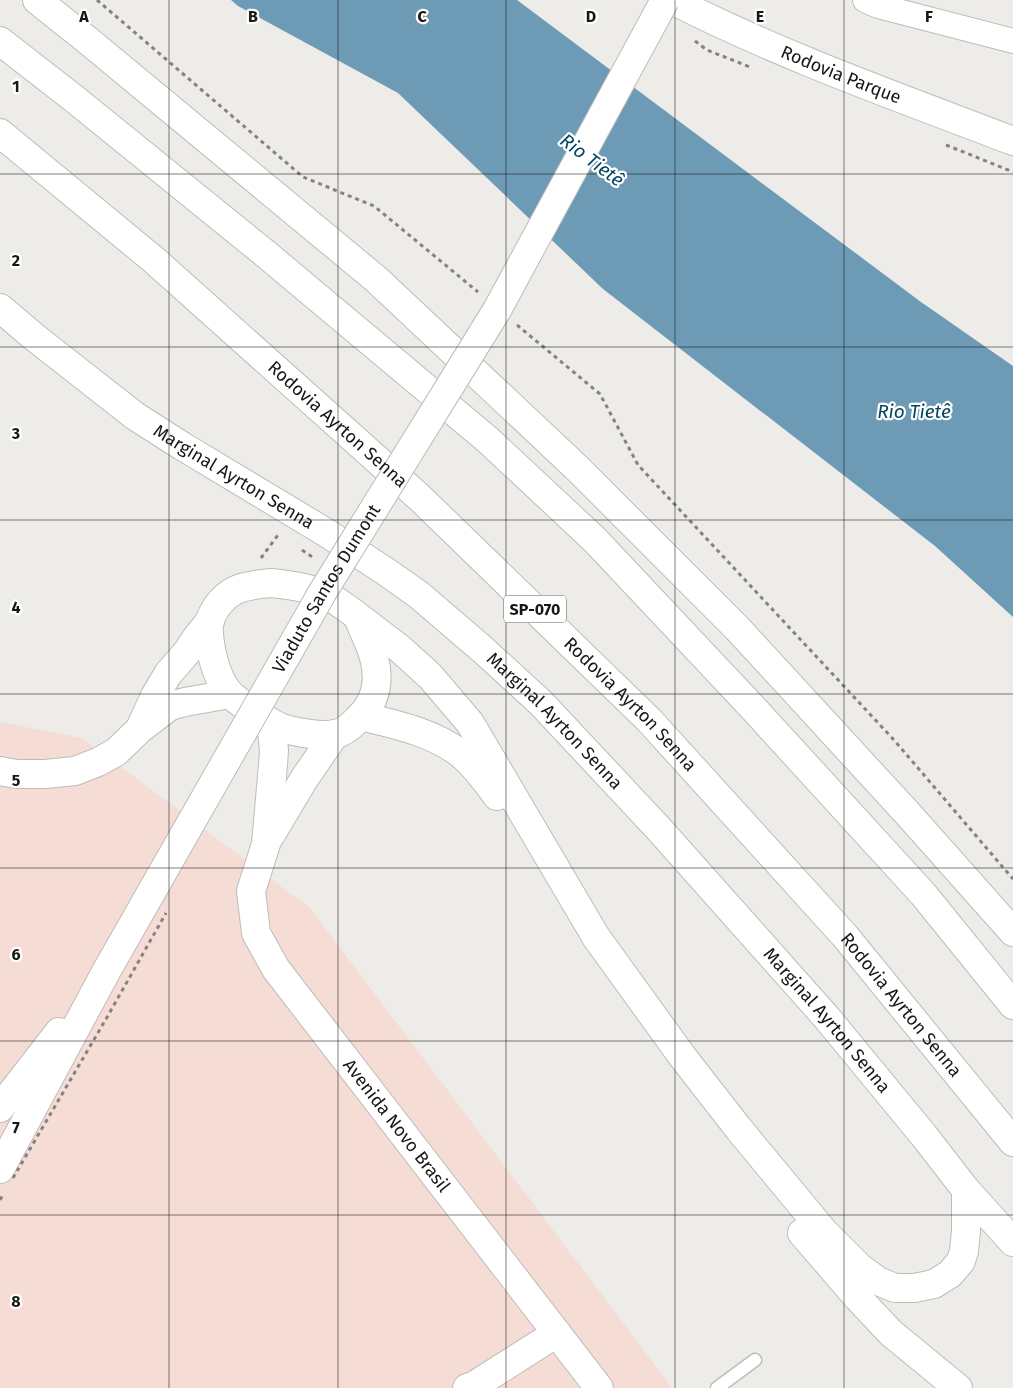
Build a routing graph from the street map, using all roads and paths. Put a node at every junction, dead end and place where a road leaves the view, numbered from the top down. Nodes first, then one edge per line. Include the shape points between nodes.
1 (37, 0) edge
2 (97, 0) edge
3 (665, 0) edge
4 (672, 0) edge
5 (865, 0) edge
6 (0, 40) edge
7 (1013, 41) edge
8 (0, 133) edge
9 (1013, 141) edge
10 (480, 294) dead end
11 (0, 308) edge
12 (510, 319) dead end
13 (356, 616) junction
14 (210, 621) junction
15 (230, 694) junction
16 (361, 716) junction
17 (271, 723) junction
18 (140, 728) junction
19 (335, 734) junction
20 (0, 771) edge
21 (266, 844) junction
22 (1013, 879) edge
23 (1013, 932) edge
24 (107, 970) junction
25 (1013, 1005) edge
26 (0, 1108) edge
27 (1013, 1142) edge
28 (0, 1169) edge
29 (966, 1190) junction
30 (1013, 1242) edge
31 (557, 1333) junction
32 (755, 1360) dead end
33 (468, 1388) edge
34 (599, 1388) edge
35 (717, 1388) edge
36 (958, 1388) edge

1 - 23 main road via 376,279 576,467 738,628
2 - 10 path via 304,177 374,206
3 - 24 main road, Viaduto Santos Dumont, bridge via 496,310 322,593
4 - 9 main road, Rodovia Parque via 786,54
5 - 7 street
6 - 25 main road via 267,255 488,440 595,540 923,894
8 - 27 main road, Rodovia Ayrton Senna / SP-070 via 154,260 412,491 649,720 845,936
11 - 29 main road, Marginal Ayrton Senna via 135,416 385,571 419,595 482,649 541,703 658,828 827,1018
12 - 22 path via 600,394 638,465 894,740
13 - 14 main road via 340,602 317,590 270,583 240,588 232,593 217,606
13 - 16 main road via 370,646 377,680 375,694
13 - 29 main road via 430,676 470,723 596,937 738,1128 824,1232 859,1267 878,1281 895,1288 934,1284 950,1274 964,1251
14 - 15 main road via 216,670
14 - 18 main road via 168,674
15 - 17 main road
15 - 18 main road via 170,706
16 - 19 main road via 350,727
16 - 36 main road via 419,732 444,743 480,772 501,801 597,965 754,1174 891,1333
17 - 19 main road via 301,732
17 - 21 main road, Avenida Novo Brasil via 274,750
18 - 20 main road via 116,752 75,771 45,774
19 - 21 main road, Avenida Novo Brasil
21 - 31 main road, Avenida Novo Brasil via 251,891 256,933 276,969
24 - 26 main road, Viaduto Santos Dumont
24 - 28 main road, Viaduto Santos Dumont
29 - 30 main road, Marginal Ayrton Senna
31 - 33 main road
31 - 34 main road, Avenida Novo Brasil
32 - 35 lane

